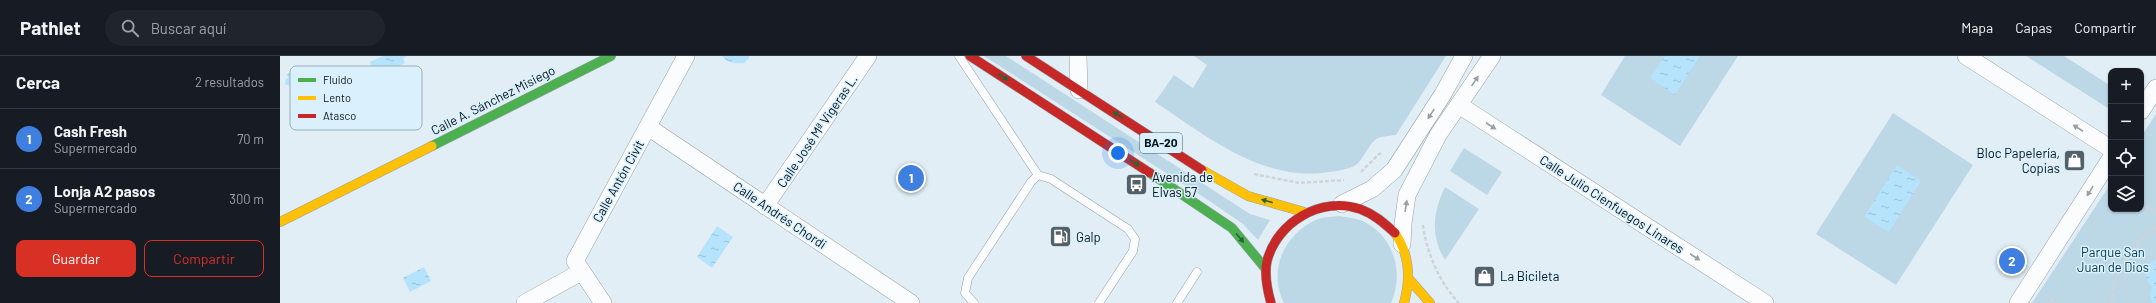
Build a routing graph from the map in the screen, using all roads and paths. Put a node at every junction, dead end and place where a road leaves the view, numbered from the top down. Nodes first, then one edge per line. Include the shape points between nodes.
1 (611, 56) edge
2 (686, 56) edge
3 (868, 56) edge
4 (959, 56) edge
5 (970, 56) edge
6 (1026, 56) edge
7 (1078, 56) edge
8 (1464, 56) edge
9 (1492, 56) edge
10 (1966, 56) edge
11 (2156, 88) edge
12 (1079, 90) junction
13 (1459, 105) junction
14 (2144, 106) edge
15 (648, 127) junction
16 (2108, 147) edge
17 (1399, 163) junction
18 (2108, 163) edge
19 (1251, 173) dead end
20 (1360, 173) dead end
21 (1038, 175) junction
22 (1346, 180) dead end
23 (1342, 204) junction
24 (2144, 205) edge
25 (765, 206) junction
26 (1304, 212) junction
27 (2156, 213) edge
28 (1422, 217) dead end
29 (280, 222) edge
30 (2156, 227) edge
31 (1402, 244) junction
32 (1266, 268) junction
33 (581, 272) junction
34 (1198, 272) dead end
35 (1410, 280) junction
36 (1266, 288) junction
37 (525, 303) edge
38 (603, 303) edge
39 (912, 303) edge
40 (974, 303) edge
41 (1099, 303) edge
42 (1177, 303) edge
43 (1264, 303) edge
44 (1271, 303) edge
45 (1404, 303) edge
46 (1430, 303) edge
47 (1459, 303) edge
48 (1765, 303) edge
49 (2018, 303) edge
50 (2112, 303) edge

1 - 29 main road, Calle A. Sánchez Misiego
2 - 15 street, Calle Antón Civit
3 - 25 street, Calle José Mª Vigeras L.
4 - 21 lane
5 -> 32 main road, BA-20 via 1232,228
6 - 12 main road, BA-20
7 - 12 street
8 -> 17 street
13 -> 9 street
16 -> 10 street
11 - 14 street
26 -> 12 main road, BA-20 via 1248,196 1214,178
31 -> 13 street via 1408,195 1438,135
13 -> 48 street, Calle Julio Cienfuegos Linares
15 - 25 street, Calle Andrés Chordi
15 - 33 street, Calle Antón Civit via 575,261
17 - 20 path via 1384,153 1379,154
17 - 23 street via 1372,189
18 -> 49 street
19 - 22 path via 1299,183
21 - 40 lane via 968,278 965,293
21 - 41 lane via 1050,179 1128,229 1135,239 1133,251
23 - 26 main road via 1320,206
23 - 31 main road via 1362,208 1390,226
24 - 27 path
25 - 39 street, Calle Andrés Chordi
26 - 32 main road via 1287,225 1270,250
28 - 47 path via 1425,240 1452,295
30 - 50 path via 2150,230 2124,259 2112,293
31 - 35 main road
32 - 36 main road
33 - 37 street
33 - 38 street, Calle Antón Civit
34 - 42 lane
35 - 45 main road
35 - 46 main road
36 - 43 main road
36 - 44 main road

